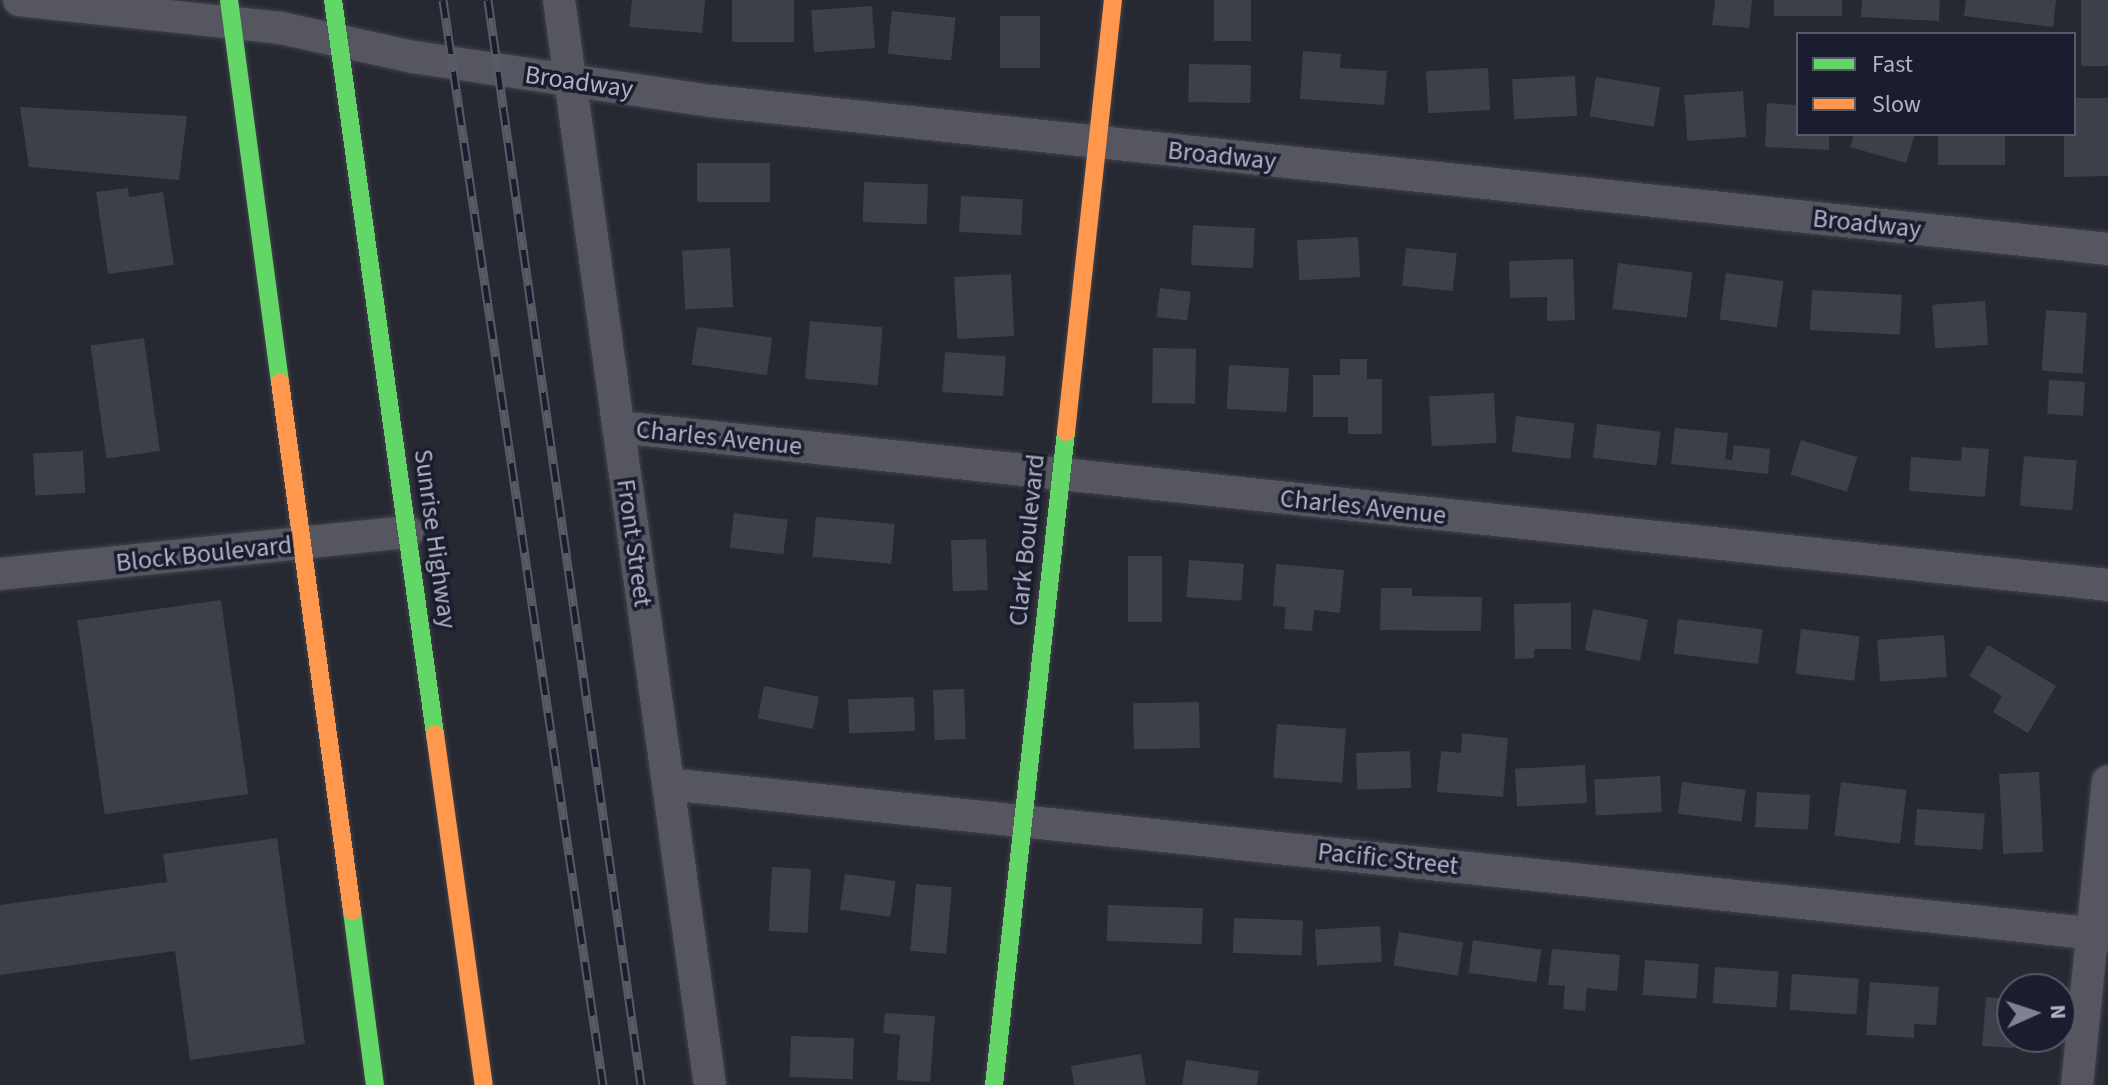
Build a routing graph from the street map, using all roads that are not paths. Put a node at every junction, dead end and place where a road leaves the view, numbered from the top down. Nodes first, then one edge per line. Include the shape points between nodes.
1 (19, 0) edge
2 (333, 0) edge
3 (559, 0) edge
4 (1113, 0) edge
5 (231, 10) edge
6 (339, 41) junction
7 (570, 80) junction
8 (1097, 142) junction
9 (2108, 249) edge
10 (618, 427) junction
11 (1061, 475) junction
12 (408, 532) junction
13 (301, 544) junction
14 (0, 574) edge
15 (2108, 585) edge
16 (2108, 782) edge
17 (668, 784) junction
18 (1023, 820) junction
19 (2100, 934) edge
20 (375, 1085) edge
21 (484, 1085) edge
22 (710, 1085) edge
23 (994, 1085) edge
24 (2077, 1085) edge

1 - 5 street, Broadway
2 - 6 main road, Sunrise Highway
3 - 7 street, Front Street
4 - 8 main road, Clark Boulevard
5 - 6 street, Broadway
5 - 13 main road
6 - 7 street, Broadway
6 - 12 main road, Sunrise Highway
7 - 8 street, Broadway via 712,101
7 - 10 street, Front Street
8 - 9 street, Broadway
8 - 11 main road, Clark Boulevard
10 - 11 street, Charles Avenue
10 - 17 street, Front Street
11 - 15 street, Charles Avenue
11 - 18 main road, Clark Boulevard
12 - 13 street, Block Boulevard
12 - 21 main road, Sunrise Highway
13 - 14 street, Block Boulevard
13 - 20 main road
16 - 19 street
17 - 18 street, Pacific Street
17 - 22 street, Front Street
18 - 19 street, Pacific Street
18 - 23 main road, Clark Boulevard
19 - 24 street

